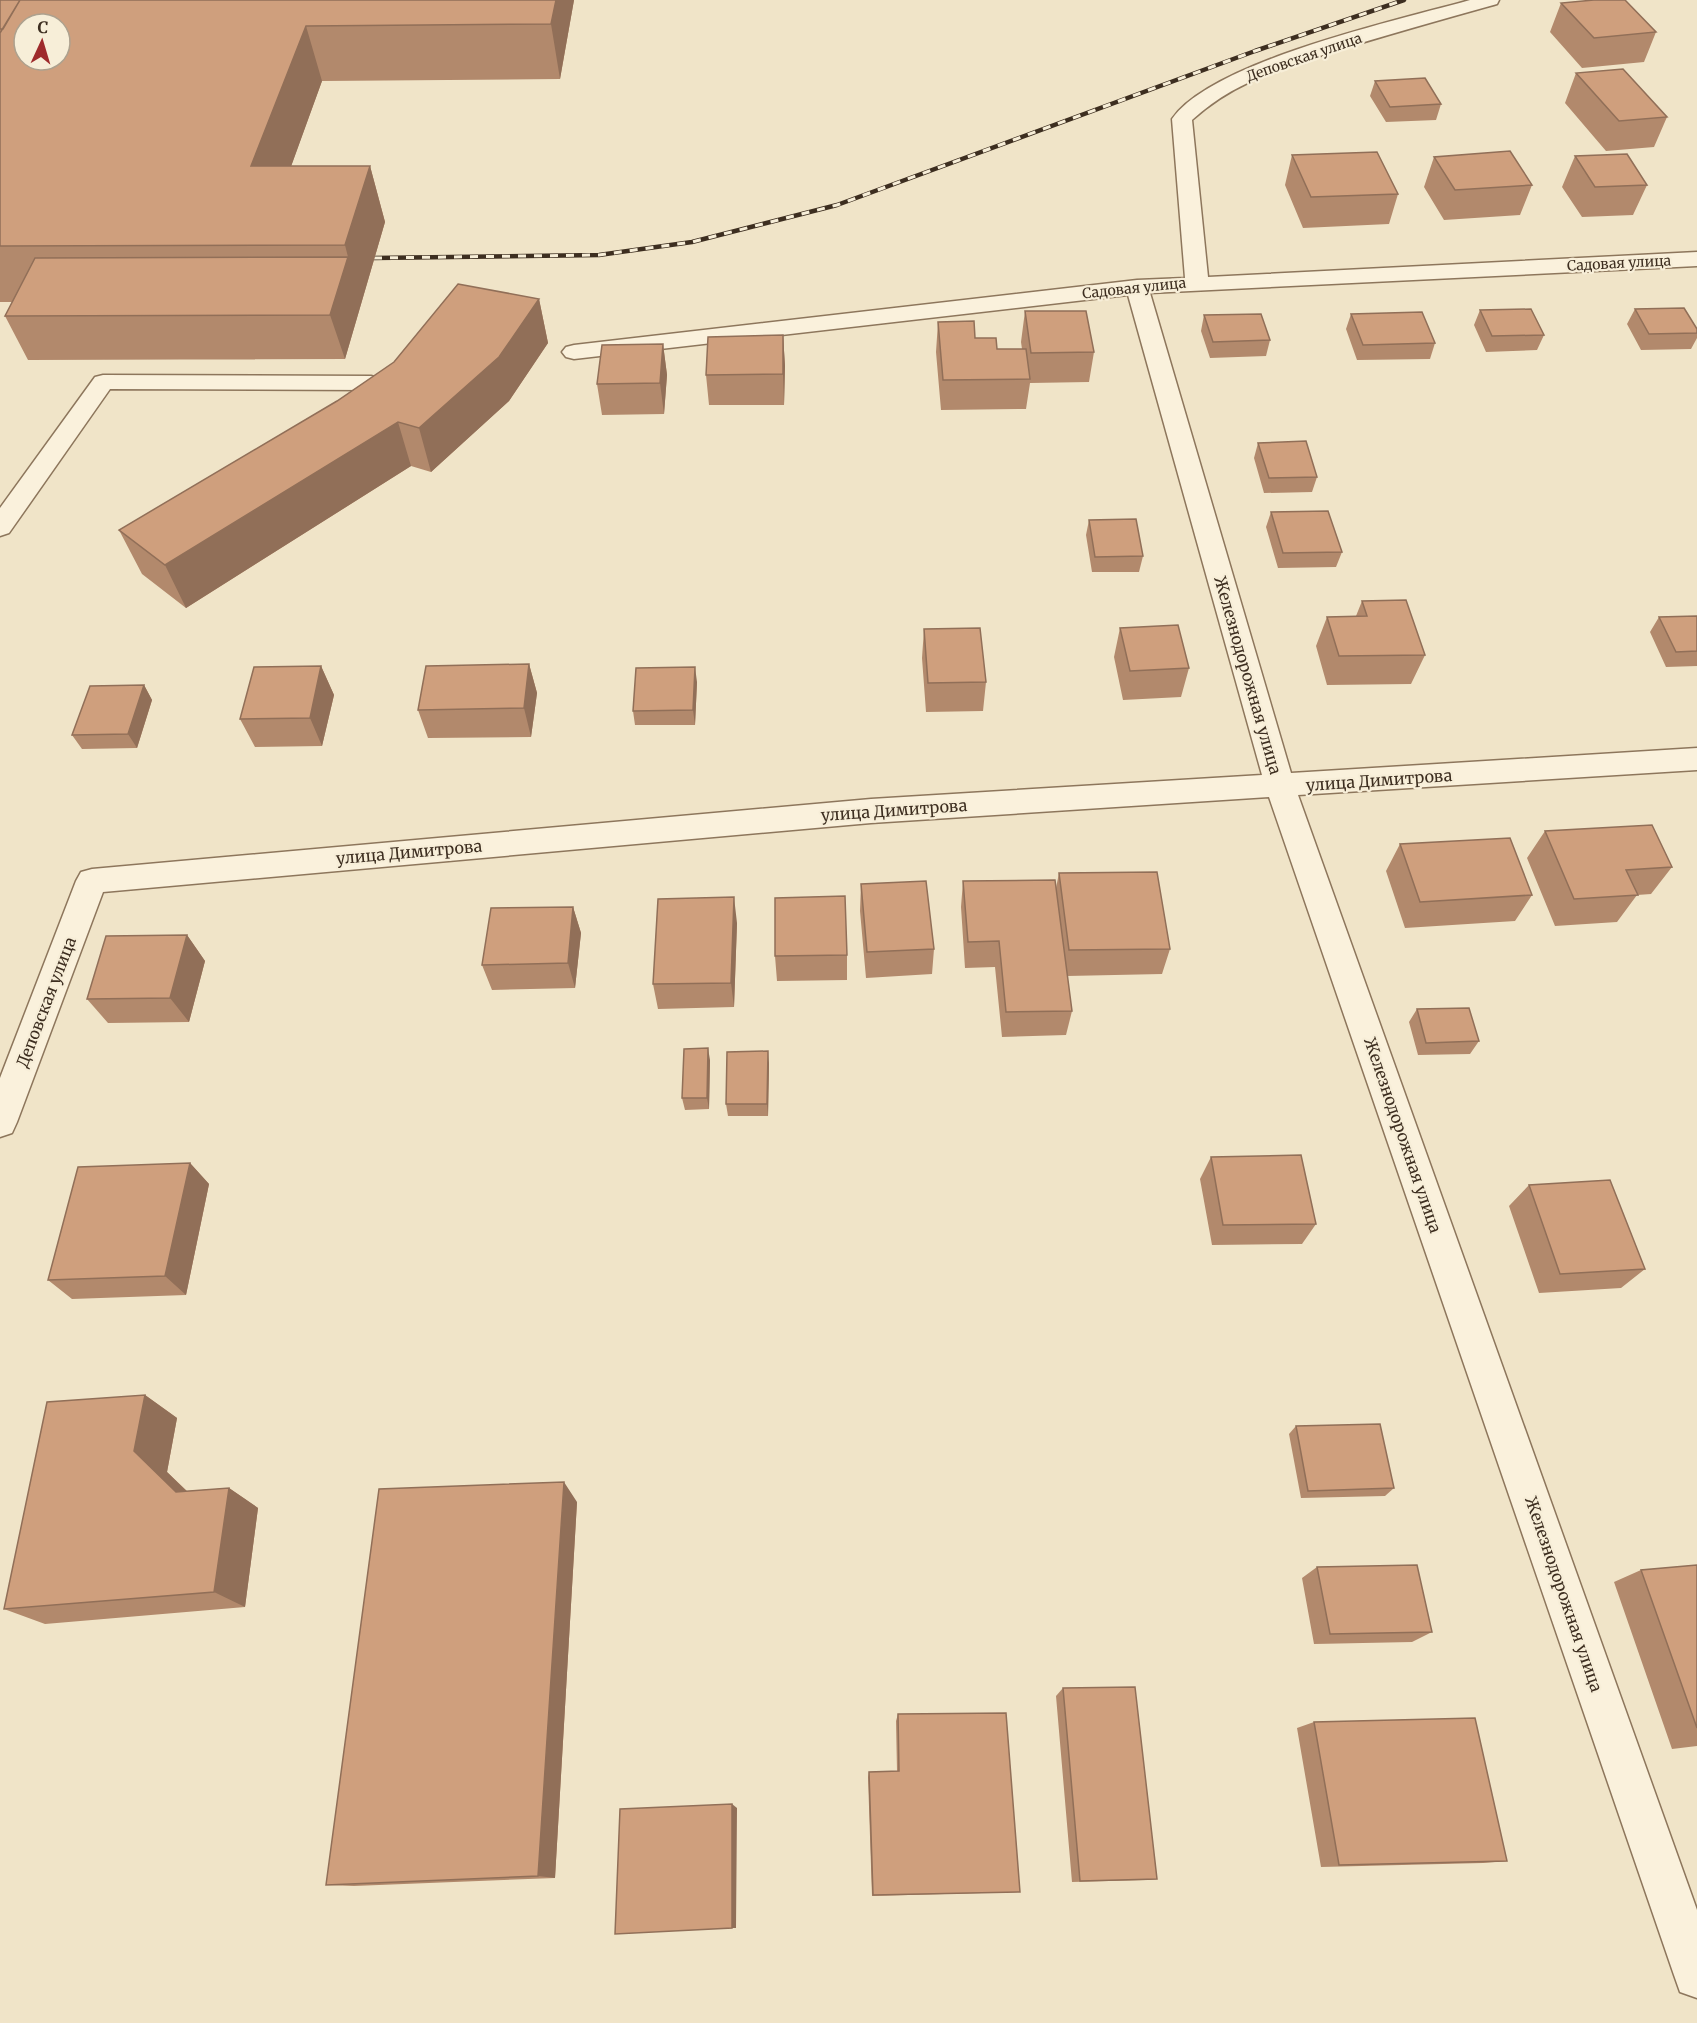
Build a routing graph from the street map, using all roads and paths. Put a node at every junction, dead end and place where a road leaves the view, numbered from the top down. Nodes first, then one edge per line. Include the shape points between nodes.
1 (1490, 0) edge
2 (1697, 259) edge
3 (1197, 282) junction
4 (1137, 287) junction
5 (574, 352) dead end
6 (371, 383) edge
7 (0, 527) edge
8 (1697, 759) edge
9 (1280, 787) junction
10 (92, 881) joint
11 (0, 1122) edge
12 (1697, 1975) edge

1 - 3 street, Деповская улица via 1245,75 1205,98 1182,119
2 - 3 street, Садовая улица
3 - 4 street, Садовая улица
4 - 5 street, Садовая улица
4 - 9 street, Железнодорожная улица
6 - 7 street via 103,382
8 - 9 street, улица Димитрова
9 - 10 street, улица Димитрова via 871,811
9 - 12 street, Железнодорожная улица
10 - 11 street, Деповская улица

